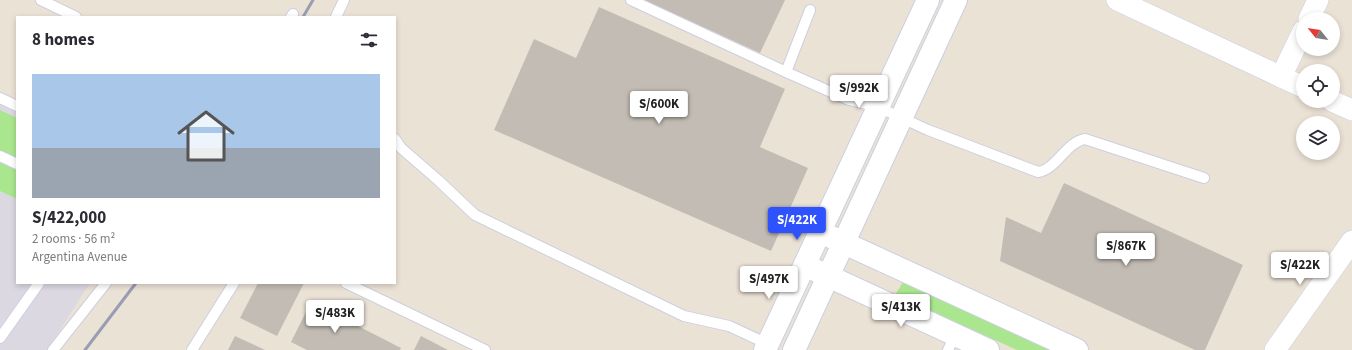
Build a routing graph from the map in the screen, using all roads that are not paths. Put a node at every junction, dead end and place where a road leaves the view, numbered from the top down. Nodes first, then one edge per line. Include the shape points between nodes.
1 (41, 0) edge
2 (344, 0) edge
3 (631, 0) edge
4 (928, 0) edge
5 (956, 0) edge
6 (1117, 0) edge
7 (1318, 0) edge
8 (1150, 7) edge
9 (810, 10) dead end
10 (1312, 12) edge
11 (74, 16) edge
12 (336, 16) edge
13 (1296, 46) edge
14 (786, 72) junction
15 (1281, 77) junction
16 (1296, 84) edge
17 (0, 98) edge
18 (1340, 105) edge
19 (16, 106) edge
20 (878, 107) junction
21 (1352, 110) edge
22 (902, 117) junction
23 (396, 140) edge
24 (0, 156) edge
25 (16, 164) edge
26 (1204, 178) dead end
27 (820, 232) junction
28 (1352, 241) edge
29 (844, 243) junction
30 (805, 265) junction
31 (828, 276) junction
32 (38, 284) edge
33 (105, 284) edge
34 (233, 284) edge
35 (348, 284) edge
36 (0, 338) edge
37 (952, 343) edge
38 (766, 347) edge
39 (980, 348) edge
40 (53, 350) edge
41 (192, 350) edge
42 (485, 350) edge
43 (794, 350) edge
44 (1077, 350) edge
45 (1275, 350) edge

1 - 11 lane
2 - 12 lane
3 - 14 lane
4 - 20 main road
5 - 22 main road
6 - 8 street
7 - 10 street
8 - 15 street
9 - 14 lane
13 - 15 street
14 - 20 lane via 849,100
15 - 16 street
17 - 19 lane
18 - 21 street
20 - 22 lane
20 - 27 main road
22 - 26 lane via 928,130 1038,172 1046,170 1078,140 1085,139
22 - 29 main road
23 - 38 lane via 401,148 475,215 684,316 729,326
24 - 25 lane
27 - 29 main road
27 - 30 main road
28 - 45 street
29 - 31 main road
29 - 44 main road
30 - 31 main road
30 - 38 main road
31 - 37 main road
31 - 43 main road
32 - 36 lane
33 - 40 lane
34 - 41 lane
35 - 42 lane
37 - 39 main road

